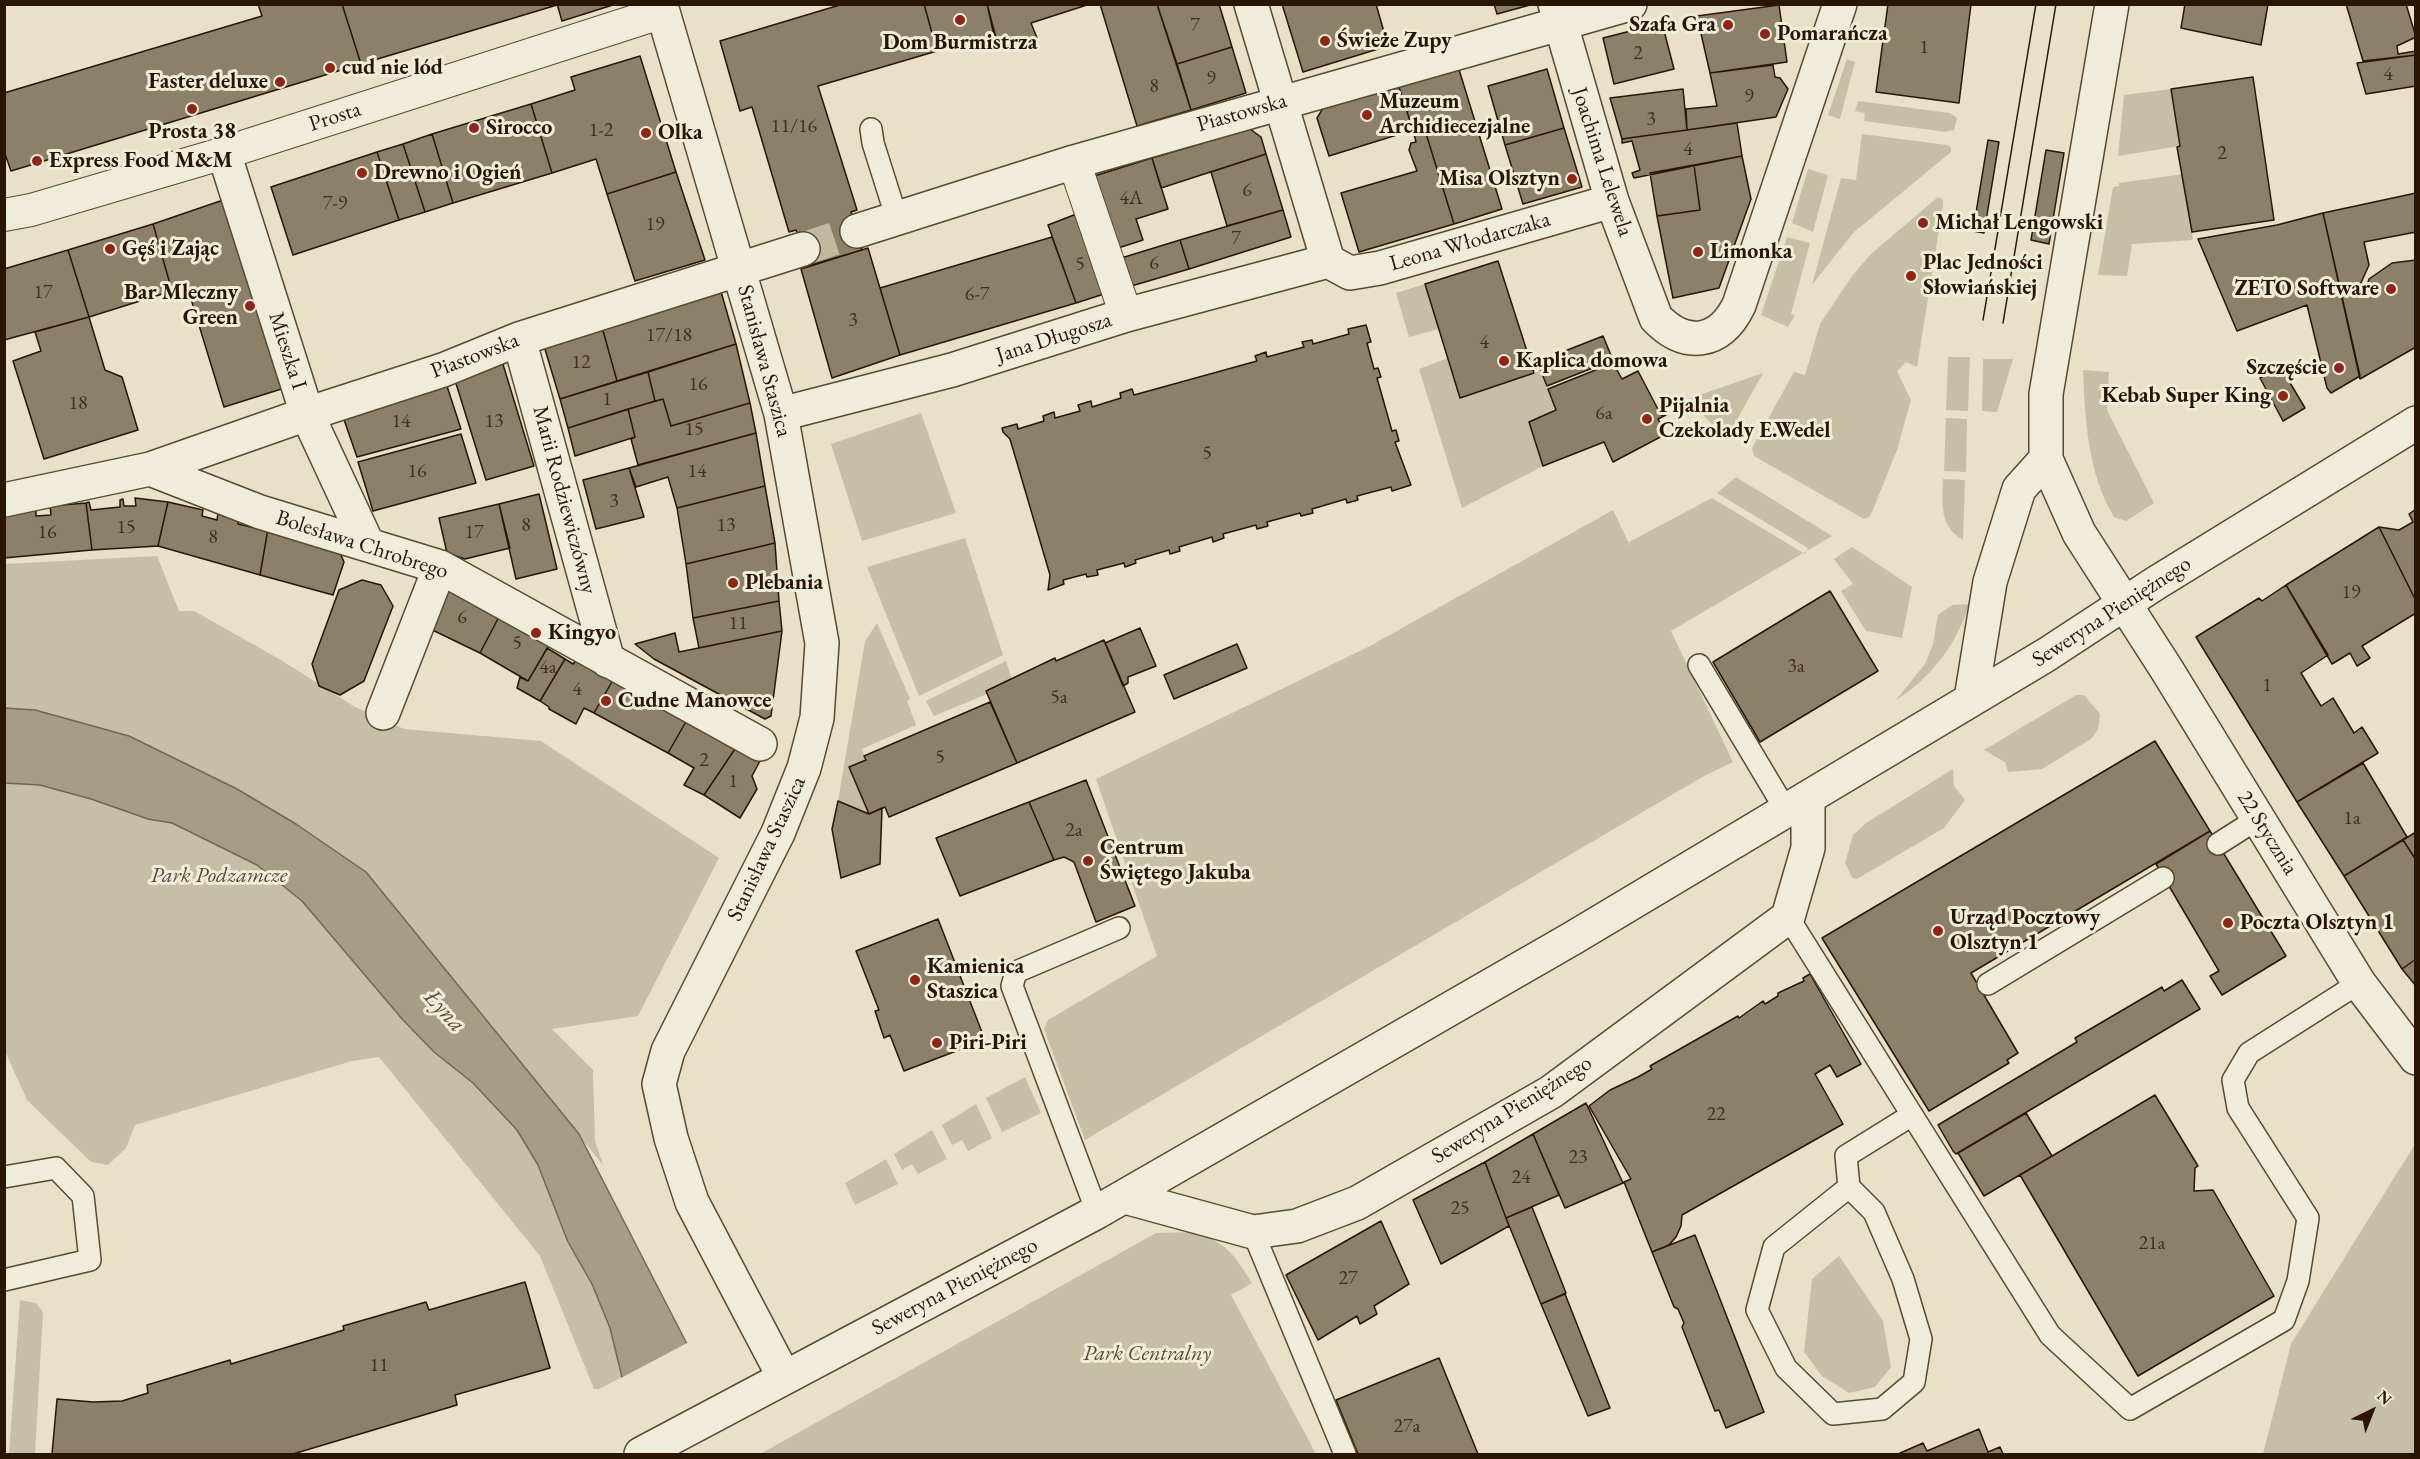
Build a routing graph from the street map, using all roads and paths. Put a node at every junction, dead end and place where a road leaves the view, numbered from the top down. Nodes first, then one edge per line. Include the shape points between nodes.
1 (1251, 4) edge
2 (1630, 4) edge
3 (1840, 4) edge
4 (2112, 4) edge
5 (661, 8) edge
6 (1557, 14) edge
7 (1281, 102) junction
8 (871, 129) dead end
9 (224, 153) junction
10 (1074, 162) junction
11 (1612, 201) junction
12 (4, 215) edge
13 (897, 219) junction
14 (857, 231) tunnel mouth
15 (803, 249) tunnel mouth
16 (1328, 261) junction
17 (739, 269) junction
18 (1126, 315) junction
19 (519, 339) junction
20 (307, 414) junction
21 (781, 414) junction
22 (2415, 423) edge
23 (2046, 459) junction
24 (150, 469) junction
25 (4, 500) edge
26 (367, 543) junction
27 (440, 567) junction
28 (2124, 604) junction
29 (608, 661) junction
30 (1699, 665) dead end
31 (1971, 699) junction
32 (383, 713) dead end
33 (760, 744) dead end
34 (1798, 805) junction
35 (2259, 818) junction
36 (2218, 844) dead end
37 (2163, 878) dead end
38 (1788, 917) junction
39 (1119, 928) dead end
40 (2359, 983) junction
41 (1988, 984) dead end
42 (2415, 1058) edge
43 (1912, 1115) junction
44 (4, 1177) edge
45 (1849, 1187) junction
46 (1111, 1204) junction
47 (1253, 1232) junction
48 (4, 1280) edge
49 (770, 1384) junction
50 (642, 1454) edge
51 (1345, 1455) edge

1 - 7 street
2 - 6 street, Piastowska
3 - 11 street, Joachima Lelewela via 1731,320 1718,332 1696,339 1679,336 1656,318
4 - 23 street via 2046,394
5 - 9 street, Prosta
5 - 17 street, Stanisława Staszica
6 - 7 street, Piastowska
6 - 11 street, Joachima Lelewela
7 - 10 street, Piastowska
7 - 16 street
8 - 13 lane
9 - 12 street, Prosta
9 - 20 street, Mieszka I
10 - 13 street, Piastowska
10 - 18 street
11 - 16 street, Leona Włodarczaka via 1382,278 1350,273
13 - 14 street, Piastowska
15 - 17 street, Piastowska
16 - 18 street, Jana Długosza
17 - 19 street, Piastowska
17 - 21 street, Stanisława Staszica
18 - 21 street, Jana Długosza via 952,370
19 - 20 street, Piastowska via 443,370
19 - 29 street, Marii Rodziewiczówny
20 - 24 street, Piastowska
20 - 26 street, Mieszka I
21 - 49 street, Stanisława Staszica via 822,643 817,718 804,768 778,832 668,1051 659,1084 692,1202
22 - 28 street, Seweryna Pieniężnego
23 - 28 street via 2079,533
23 - 31 street via 2019,489 1989,582
24 - 25 street
24 - 26 street, Bolesława Chrobrego via 260,512
26 - 27 street, Bolesława Chrobrego
27 - 29 street, Bolesława Chrobrego
27 - 32 street
28 - 31 street, Seweryna Pieniężnego
28 - 35 street, 22 Stycznia
29 - 33 street, Bolesława Chrobrego
30 - 34 lane
31 - 34 street, Seweryna Pieniężnego
34 - 38 street via 1808,848
34 - 46 street, Seweryna Pieniężnego
35 - 36 lane
35 - 40 street, 22 Stycznia
37 - 41 lane
38 - 43 lane
38 - 47 street, Seweryna Pieniężnego via 1551,1092 1357,1203 1297,1226
39 - 46 lane via 1016,972 1011,986
40 - 42 street, 22 Stycznia
40 - 43 lane via 2249,1053 2233,1080 2238,1108 2308,1218 2298,1281 2284,1320 2130,1410 2050,1335
43 - 45 lane via 1846,1156
44 - 48 lane via 56,1168 83,1196 90,1260
45 - 45 lane via 1774,1246 1757,1310 1786,1368 1833,1414 1882,1409 1914,1382 1922,1339 1904,1279 1874,1212
46 - 47 street, Seweryna Pieniężnego
46 - 49 street, Seweryna Pieniężnego
47 - 51 lane
49 - 50 street, Seweryna Pieniężnego

